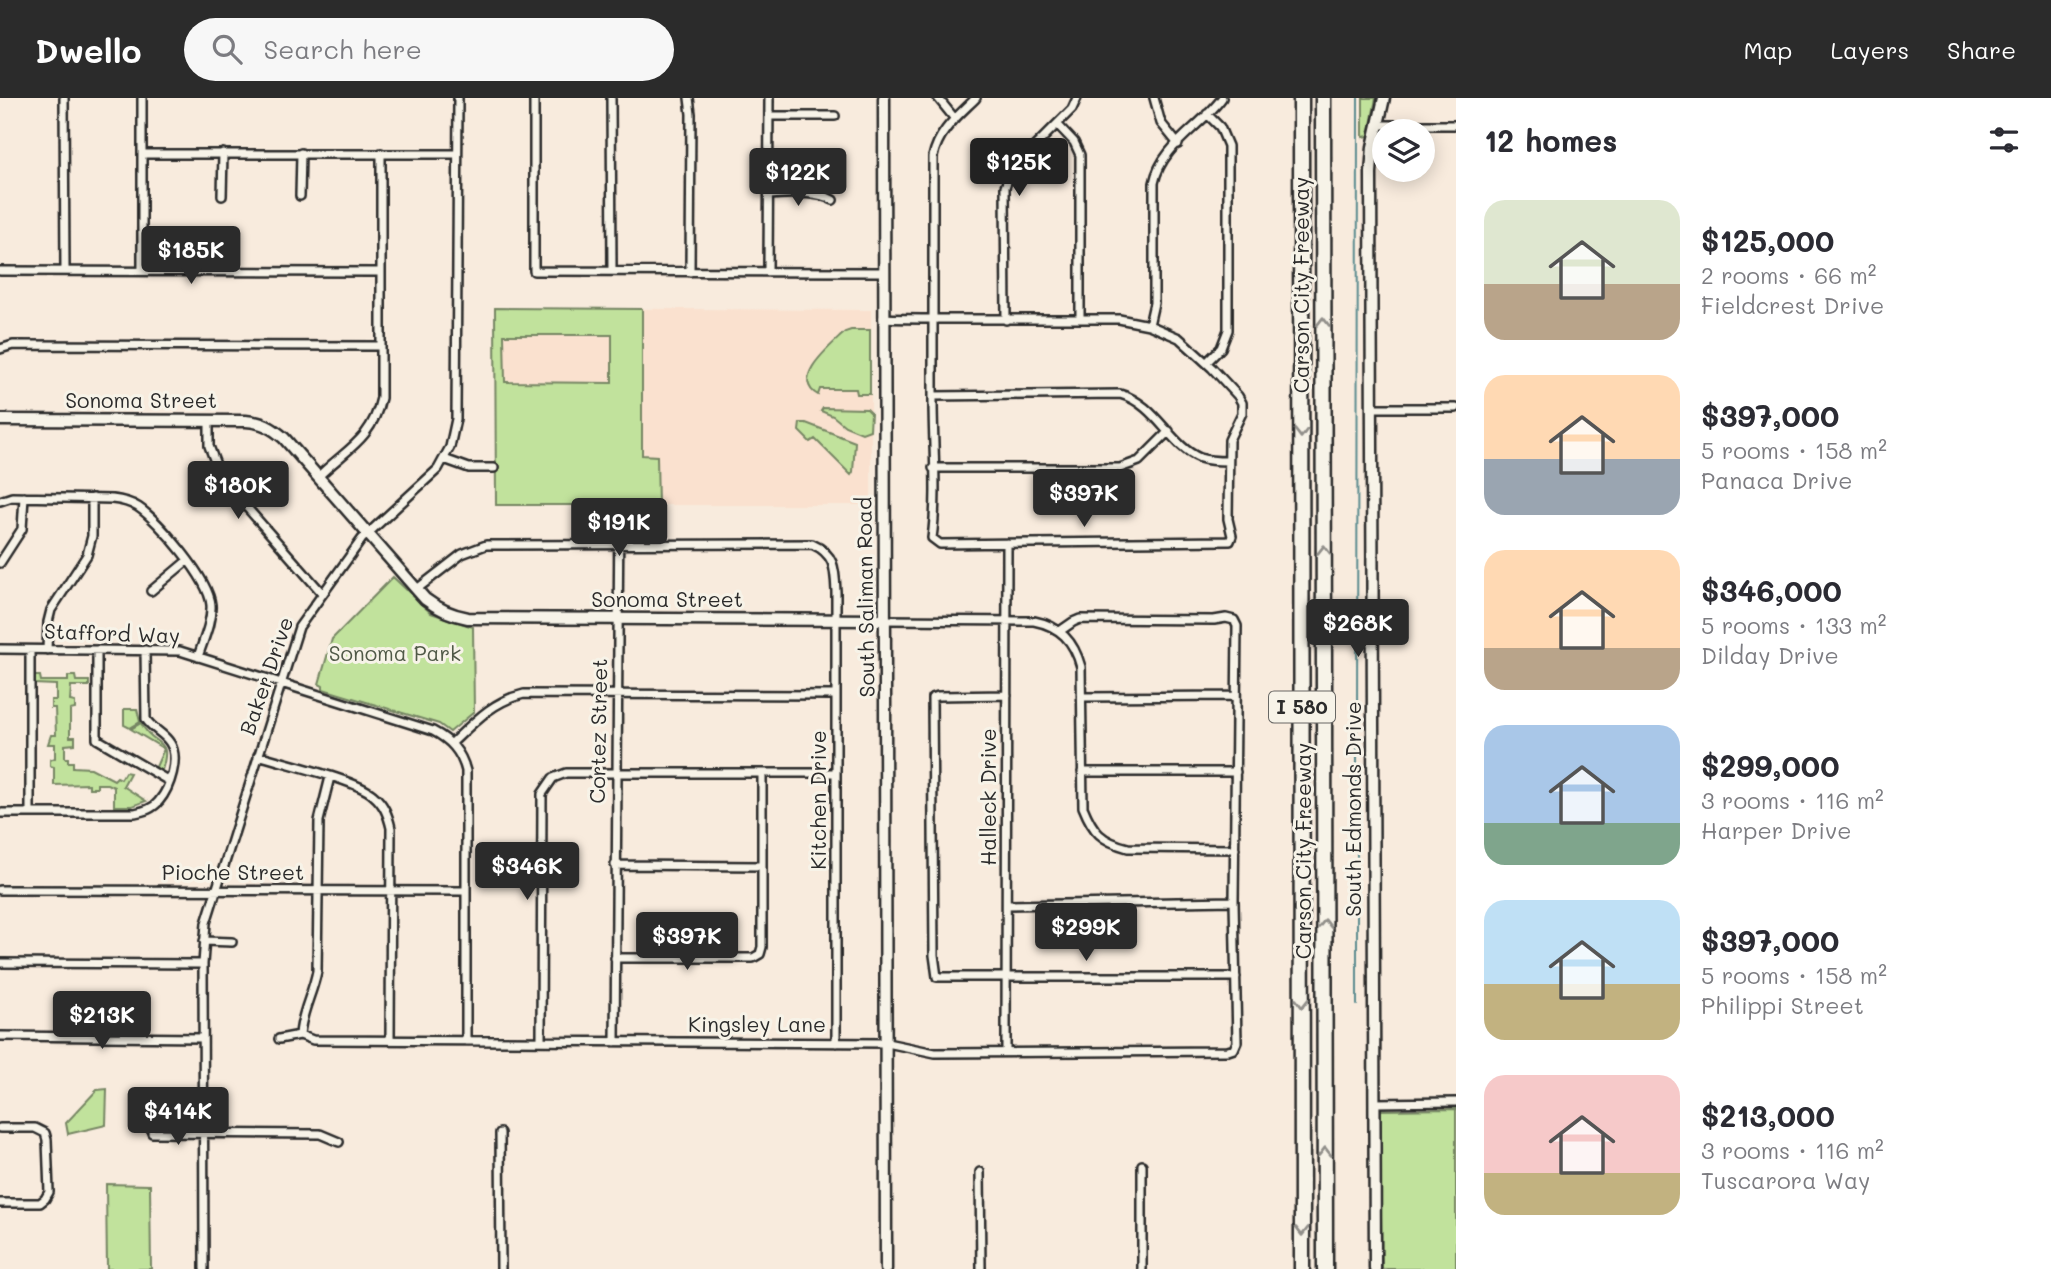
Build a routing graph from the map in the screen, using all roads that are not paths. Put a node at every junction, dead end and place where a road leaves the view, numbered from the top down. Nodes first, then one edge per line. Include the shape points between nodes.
1 (64, 98) edge
2 (142, 98) edge
3 (458, 98) edge
4 (534, 98) edge
5 (611, 98) edge
6 (689, 98) edge
7 (769, 98) edge
8 (884, 98) edge
9 (938, 98) edge
10 (976, 98) edge
11 (1077, 98) edge
12 (1154, 98) edge
13 (1222, 98) edge
14 (1296, 98) edge
15 (1301, 98) edge
16 (1325, 98) edge
17 (1384, 98) edge
18 (1207, 114) junction
19 (769, 116) junction
20 (835, 116) dead end
21 (955, 119) junction
22 (1379, 119) edge
23 (1057, 124) junction
24 (1435, 125) edge
25 (1456, 125) edge
26 (1178, 144) junction
27 (1300, 144) junction
28 (142, 153) junction
29 (223, 153) junction
30 (301, 153) junction
31 (382, 153) junction
32 (457, 153) junction
33 (1372, 165) edge
34 (769, 195) junction
35 (222, 196) dead end
36 (300, 196) dead end
37 (833, 200) dead end
38 (0, 271) edge
39 (65, 271) junction
40 (142, 271) junction
41 (612, 271) junction
42 (382, 272) junction
43 (690, 272) junction
44 (768, 272) junction
45 (884, 272) junction
46 (883, 318) junction
47 (933, 319) junction
48 (1080, 319) junction
49 (1006, 320) junction
50 (1149, 325) junction
51 (381, 346) junction
52 (0, 349) edge
53 (1206, 362) junction
54 (933, 396) junction
55 (1373, 408) junction
56 (1456, 408) edge
57 (0, 420) edge
58 (209, 421) junction
59 (1169, 431) junction
60 (444, 459) junction
61 (1228, 461) junction
62 (494, 468) dead end
63 (933, 468) junction
64 (318, 477) junction
65 (24, 497) junction
66 (92, 499) junction
67 (0, 501) edge
68 (619, 506) dead end
69 (368, 533) junction
70 (1007, 543) junction
71 (619, 544) junction
72 (188, 560) junction
73 (0, 563) edge
74 (417, 589) junction
75 (152, 591) dead end
76 (322, 593) junction
77 (619, 619) junction
78 (836, 620) junction
79 (884, 620) junction
80 (1007, 620) junction
81 (1060, 631) junction
82 (0, 649) edge
83 (30, 649) junction
84 (47, 649) junction
85 (97, 650) junction
86 (145, 650) junction
87 (198, 657) junction
88 (281, 683) junction
89 (618, 694) junction
90 (836, 695) junction
91 (1007, 695) junction
92 (1236, 696) junction
93 (1082, 697) junction
94 (452, 744) junction
95 (258, 755) junction
96 (616, 772) junction
97 (1082, 772) junction
98 (1236, 772) junction
99 (762, 773) junction
100 (836, 773) junction
101 (330, 777) junction
102 (169, 781) junction
103 (0, 813) edge
104 (30, 813) junction
105 (1235, 849) junction
106 (615, 865) junction
107 (762, 866) junction
108 (0, 890) edge
109 (216, 890) junction
110 (317, 891) junction
111 (391, 891) junction
112 (466, 891) junction
113 (1234, 901) junction
114 (1007, 905) junction
115 (204, 941) junction
116 (232, 942) dead end
117 (615, 958) junction
118 (0, 963) edge
119 (203, 964) junction
120 (1006, 977) junction
121 (1236, 977) junction
122 (300, 1035) junction
123 (0, 1036) edge
124 (203, 1038) junction
125 (279, 1039) dead end
126 (390, 1040) junction
127 (466, 1041) junction
128 (541, 1041) junction
129 (615, 1042) junction
130 (836, 1043) junction
131 (887, 1043) junction
132 (1006, 1051) junction
133 (1456, 1102) edge
134 (1374, 1103) junction
135 (0, 1128) edge
136 (152, 1133) dead end
137 (203, 1133) junction
138 (500, 1133) dead end
139 (339, 1143) dead end
140 (1142, 1165) dead end
141 (980, 1172) dead end
142 (0, 1203) edge
143 (204, 1269) edge
144 (501, 1269) edge
145 (886, 1269) edge
146 (981, 1269) edge
147 (1142, 1269) edge
148 (1302, 1269) edge
149 (1325, 1269) edge
150 (1375, 1269) edge

1 - 39 street
2 - 28 street
3 - 32 street, Baker Drive
4 - 41 street via 534,271
5 - 41 street
6 - 43 street
7 - 19 street
8 - 45 street, South Saliman Road
9 - 21 street
10 - 21 street
11 - 23 street
12 - 26 street via 1161,123
13 - 18 street
14 - 27 highway
15 - 27 highway, I 580
149 -> 16 highway, Carson City Freeway / I 580
17 - 22 street, South Edmonds Drive
18 - 26 street
18 - 53 street via 1220,127 1228,146 1228,330 1221,348
19 - 20 street
19 - 34 street
21 - 47 street via 939,139 933,157
23 - 48 street via 1080,155
23 - 49 street via 1012,169 1005,187
24 - 25 street
26 - 50 street via 1157,167 1154,183 1154,303
27 -> 148 highway, Carson City Freeway / I 580
28 - 29 street
28 - 40 street
29 - 30 street
29 - 35 street
30 - 31 street
30 - 36 street
31 - 32 street
31 - 42 street
32 - 60 street, Baker Drive via 456,419
33 - 55 street, South Edmonds Drive
34 - 37 street via 814,194
34 - 44 street
38 - 39 street
39 - 40 street
40 - 42 street
41 - 43 street
42 - 51 street
43 - 44 street
44 - 45 street
45 - 46 street, South Saliman Road
46 - 47 street
46 - 79 street, South Saliman Road
47 - 49 street
47 - 54 street
48 - 49 street
48 - 50 street
50 - 53 street via 1179,338
51 - 52 street via 13,345
51 - 64 street via 381,398 373,424
53 - 61 street via 1242,406 1231,432
54 - 59 street via 1120,394 1141,404
54 - 63 street
55 - 56 street
55 - 134 street, South Edmonds Drive
57 - 58 street, Sonoma Street
58 - 64 street, Sonoma Street via 259,422 271,427
58 - 76 street via 209,446 221,478
59 - 61 street via 1192,454
59 - 63 street via 1139,461 1120,468
60 - 62 street via 469,468
60 - 69 street, Baker Drive via 425,483
61 - 70 street via 1230,541
63 - 70 street via 932,538 940,544
64 - 69 street, Sonoma Street
65 - 66 street
65 - 67 street
65 - 73 street via 22,529
66 - 72 street via 125,500 136,506
66 - 84 street via 90,547 51,610
68 - 71 street, Cortez Street
69 - 74 street, Sonoma Street
69 - 76 street, Baker Drive
70 - 80 street, Halleck Drive
71 - 74 street via 486,545 462,554
71 - 77 street, Cortez Street
71 - 78 street, Kitchen Drive via 812,544 824,550 835,568
72 - 75 street
72 - 87 street via 211,602
74 - 77 street, Sonoma Street via 443,611 468,618
76 - 88 street, Baker Drive via 299,628
77 - 78 street, Sonoma Street
77 - 89 street, Cortez Street
78 - 79 street, Sonoma Street
78 - 90 street, Kitchen Drive
79 - 80 street, Sonoma Street
79 - 131 street, South Saliman Road
80 - 81 street, Sonoma Street via 1046,623
80 - 91 street, Halleck Drive
81 - 92 street via 1080,619 1234,620
81 - 93 street via 1078,653
82 - 83 street, Stafford Way
83 - 84 street, Stafford Way
83 - 104 street
84 - 85 street, Stafford Way
85 - 86 street, Stafford Way
85 - 102 street via 97,739
86 - 87 street, Stafford Way via 180,651
86 - 102 street via 145,714 173,749
87 - 88 street, Stafford Way
88 - 94 street, Stafford Way via 433,731
88 - 95 street, Baker Drive
89 - 90 street
89 - 94 street via 508,698 485,711
89 - 96 street, Cortez Street
90 - 100 street, Kitchen Drive
91 - 114 street, Halleck Drive
91 - 120 street via 932,698 933,955 937,977
92 - 93 street
92 - 98 street
93 - 97 street
94 - 112 street via 466,771
95 - 101 street
95 - 109 street, Baker Drive
96 - 99 street
96 - 106 street, Cortez Street
96 - 128 street via 566,773 553,778 542,794
97 - 98 street
97 - 105 street via 1083,807 1089,823 1113,844 1136,849
98 - 105 street
99 - 100 street
99 - 107 street
100 - 130 street, Kitchen Drive
101 - 110 street via 319,821
101 - 111 street via 369,791 386,810 391,828
102 - 104 street via 158,803 146,811
103 - 104 street
105 - 113 street
106 - 107 street
106 - 117 street, Cortez Street
107 - 117 street via 762,947 756,957
108 - 109 street, Pioche Street
109 - 110 street, Pioche Street
109 - 115 street, Baker Drive
110 - 111 street, Pioche Street
110 - 122 street via 317,971
111 - 112 street, Pioche Street
111 - 126 street
112 - 127 street
113 - 114 street
113 - 121 street
114 - 120 street, Halleck Drive
115 - 116 street
115 - 119 street, Baker Drive
117 - 129 street, Cortez Street
118 - 119 street
119 - 124 street, Baker Drive
120 - 121 street
120 - 132 street, Halleck Drive
121 - 132 street, Kingsley Lane via 1237,1042 1228,1051
122 - 125 street, Kingsley Lane
122 - 126 street, Kingsley Lane via 313,1040
123 - 124 street
124 - 137 street, Baker Drive
126 - 127 street, Kingsley Lane
127 - 128 street, Kingsley Lane
128 - 129 street, Kingsley Lane
129 - 130 street, Kingsley Lane
130 - 131 street, Kingsley Lane
131 - 132 street, Kingsley Lane via 935,1053
131 - 145 street, South Saliman Road
133 - 134 street
134 - 150 street, South Edmonds Drive
135 - 142 street via 43,1131 48,1192 36,1203
136 - 137 street
137 - 139 street via 320,1134
137 - 143 street, Baker Drive
138 - 144 street
140 - 147 street
141 - 146 street

